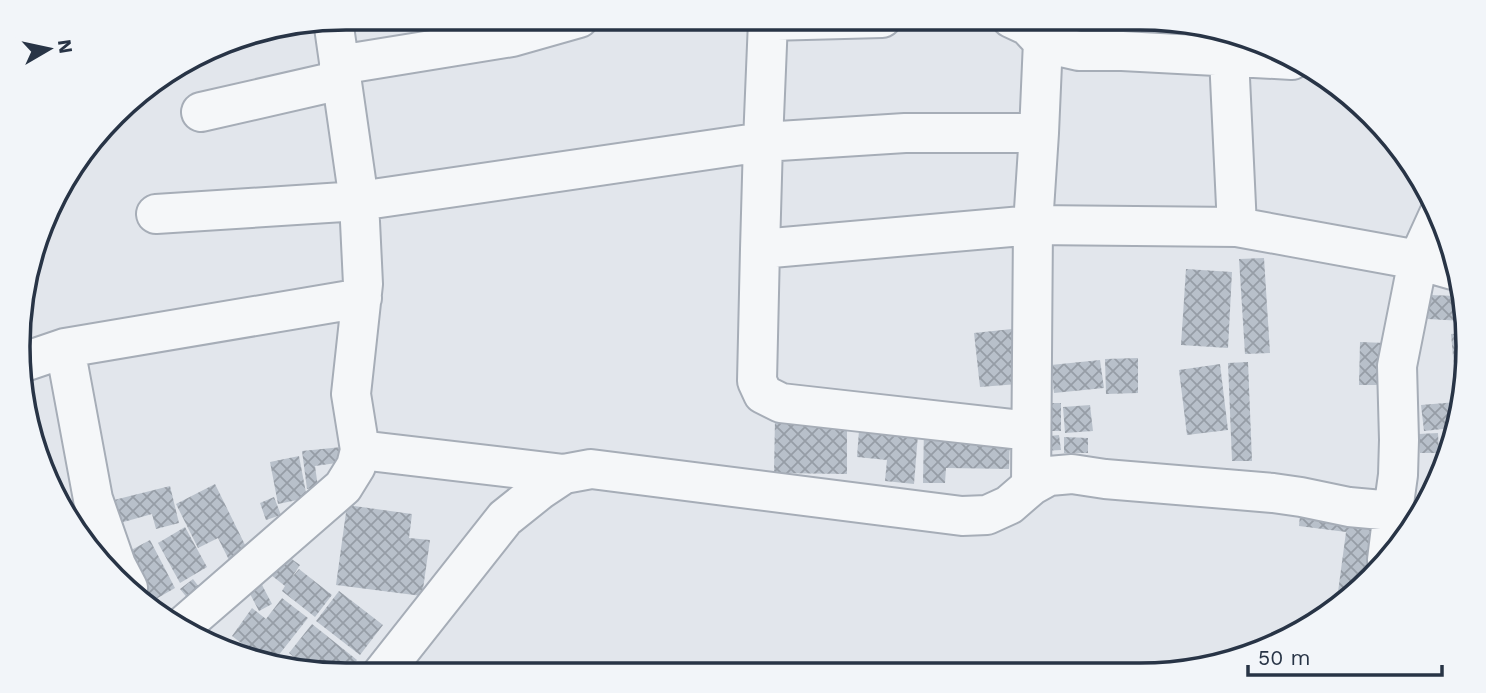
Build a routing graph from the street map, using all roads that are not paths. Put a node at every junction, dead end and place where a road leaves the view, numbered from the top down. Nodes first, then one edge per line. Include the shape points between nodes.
1 (334, 30) edge
2 (537, 30) edge
3 (768, 30) edge
4 (1044, 30) edge
5 (1229, 57) junction
6 (1273, 59) edge
7 (340, 72) junction
8 (201, 111) dead end
9 (1039, 133) junction
10 (763, 142) junction
11 (359, 201) junction
12 (156, 214) dead end
13 (1032, 225) junction
14 (1237, 228) junction
15 (1437, 241) edge
16 (760, 249) junction
17 (1436, 265) edge
18 (362, 298) junction
19 (65, 348) junction
20 (30, 360) edge
21 (1031, 430) junction
22 (360, 450) junction
23 (564, 474) junction
24 (1031, 486) junction
25 (1393, 511) junction
26 (1389, 541) edge
27 (115, 562) edge
28 (188, 621) edge
29 (390, 663) edge

1 - 7 street
2 - 7 street
3 - 10 street
4 - 5 street via 1079,51
4 - 9 street
5 - 6 street
5 - 14 street
7 - 8 street
7 - 11 street
9 - 10 street via 905,133
9 - 13 street
10 - 11 street
10 - 16 street
11 - 12 street
11 - 18 street
13 - 14 street
13 - 16 street
13 - 21 street
14 - 17 street
15 - 17 street
16 - 21 street via 757,381 764,394 781,403
17 - 25 street via 1397,366 1399,452
18 - 19 street
18 - 22 street via 351,394
19 - 20 street
19 - 27 street via 93,499
21 - 24 street
22 - 23 street
22 - 28 street via 343,487
23 - 24 street via 591,469 962,516 986,515 1009,505
23 - 29 street via 505,518
24 - 25 street via 1049,475 1072,474 1273,493 1349,508
25 - 26 street

